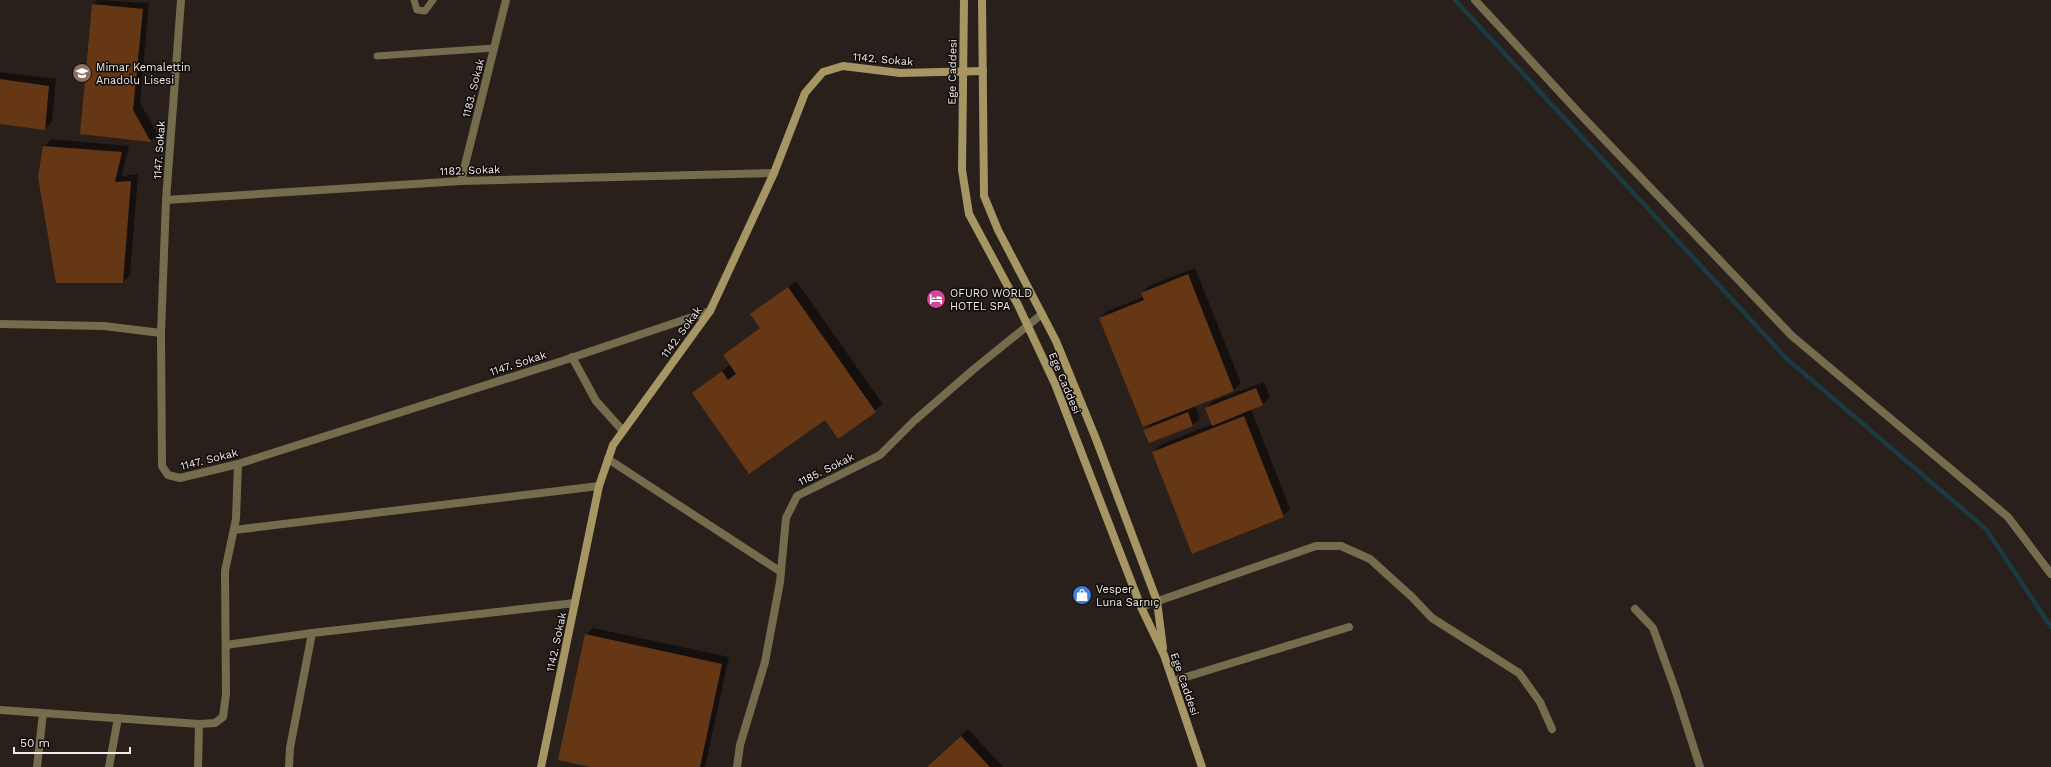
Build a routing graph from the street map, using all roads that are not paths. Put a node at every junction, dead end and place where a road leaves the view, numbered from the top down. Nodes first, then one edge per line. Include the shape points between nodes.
1 (181, 0) edge
2 (414, 0) edge
3 (433, 0) edge
4 (506, 0) edge
5 (964, 0) edge
6 (982, 0) edge
7 (1475, 0) edge
8 (494, 48) junction
9 (377, 56) dead end
10 (983, 71) junction
11 (963, 72) junction
12 (774, 173) junction
13 (461, 181) junction
14 (166, 200) junction
15 (710, 311) junction
16 (1042, 314) junction
17 (0, 324) edge
18 (1028, 326) junction
19 (161, 333) junction
20 (572, 357) junction
21 (623, 431) junction
22 (608, 459) junction
23 (238, 464) junction
24 (599, 486) junction
25 (234, 530) junction
26 (781, 572) junction
27 (2051, 574) edge
28 (1157, 601) junction
29 (575, 603) junction
30 (1141, 607) junction
31 (1635, 609) dead end
32 (1349, 627) dead end
33 (312, 633) junction
34 (226, 645) junction
35 (1164, 655) junction
36 (1173, 681) junction
37 (0, 710) edge
38 (43, 713) junction
39 (118, 718) junction
40 (199, 724) junction
41 (1552, 729) dead end
42 (37, 767) edge
43 (109, 767) edge
44 (198, 767) edge
45 (290, 767) edge
46 (541, 767) edge
47 (737, 767) edge
48 (1202, 767) edge
49 (1700, 767) edge

1 - 14 street, 1147. Sokak
2 - 3 lane via 417,10 425,11
4 - 8 street, 1183. Sokak
5 - 11 street, Ege Caddesi
6 - 10 street
7 - 27 street via 1792,336 2008,517
8 - 9 lane
8 - 13 street, 1183. Sokak
10 - 11 street, 1142. Sokak
10 - 16 street via 984,196 998,230
11 - 12 street, 1142. Sokak via 900,73 843,66 823,72 805,93
11 - 18 street, Ege Caddesi via 962,170 969,214
12 - 13 street, 1182. Sokak
12 - 15 street, 1142. Sokak
13 - 14 street, 1182. Sokak
14 - 19 street, 1147. Sokak
15 - 20 street, 1147. Sokak
15 - 21 street, 1142. Sokak
16 - 18 street, 1185. Sokak
16 - 28 street via 1056,341 1096,439
17 - 19 street via 104,326
18 - 26 street, 1185. Sokak via 914,421 880,455 797,496 786,518
18 - 30 street, Ege Caddesi via 1055,384
19 - 23 street, 1147. Sokak via 162,466 168,475 180,478
20 - 21 street via 596,401
20 - 23 street, 1147. Sokak
21 - 22 street, 1142. Sokak via 613,445
22 - 24 street, 1142. Sokak
22 - 26 street
23 - 25 street
24 - 25 street
24 - 29 street, 1142. Sokak
25 - 34 street via 225,571
26 - 47 street, 1185. Sokak via 765,662 740,745
28 - 30 street
28 - 35 street
28 - 41 street via 1316,546 1341,546 1370,559 1432,618 1519,673 1540,702
29 - 33 street
29 - 46 street, 1142. Sokak
30 - 35 street, Ege Caddesi
31 - 49 street via 1653,628
32 - 36 street
33 - 34 street
33 - 45 street via 290,748
34 - 40 street via 226,694 223,717 215,723
35 - 36 street, Ege Caddesi
36 - 48 street, Ege Caddesi
37 - 38 street
38 - 39 street
38 - 42 street
39 - 40 street
39 - 43 street
40 - 44 street

